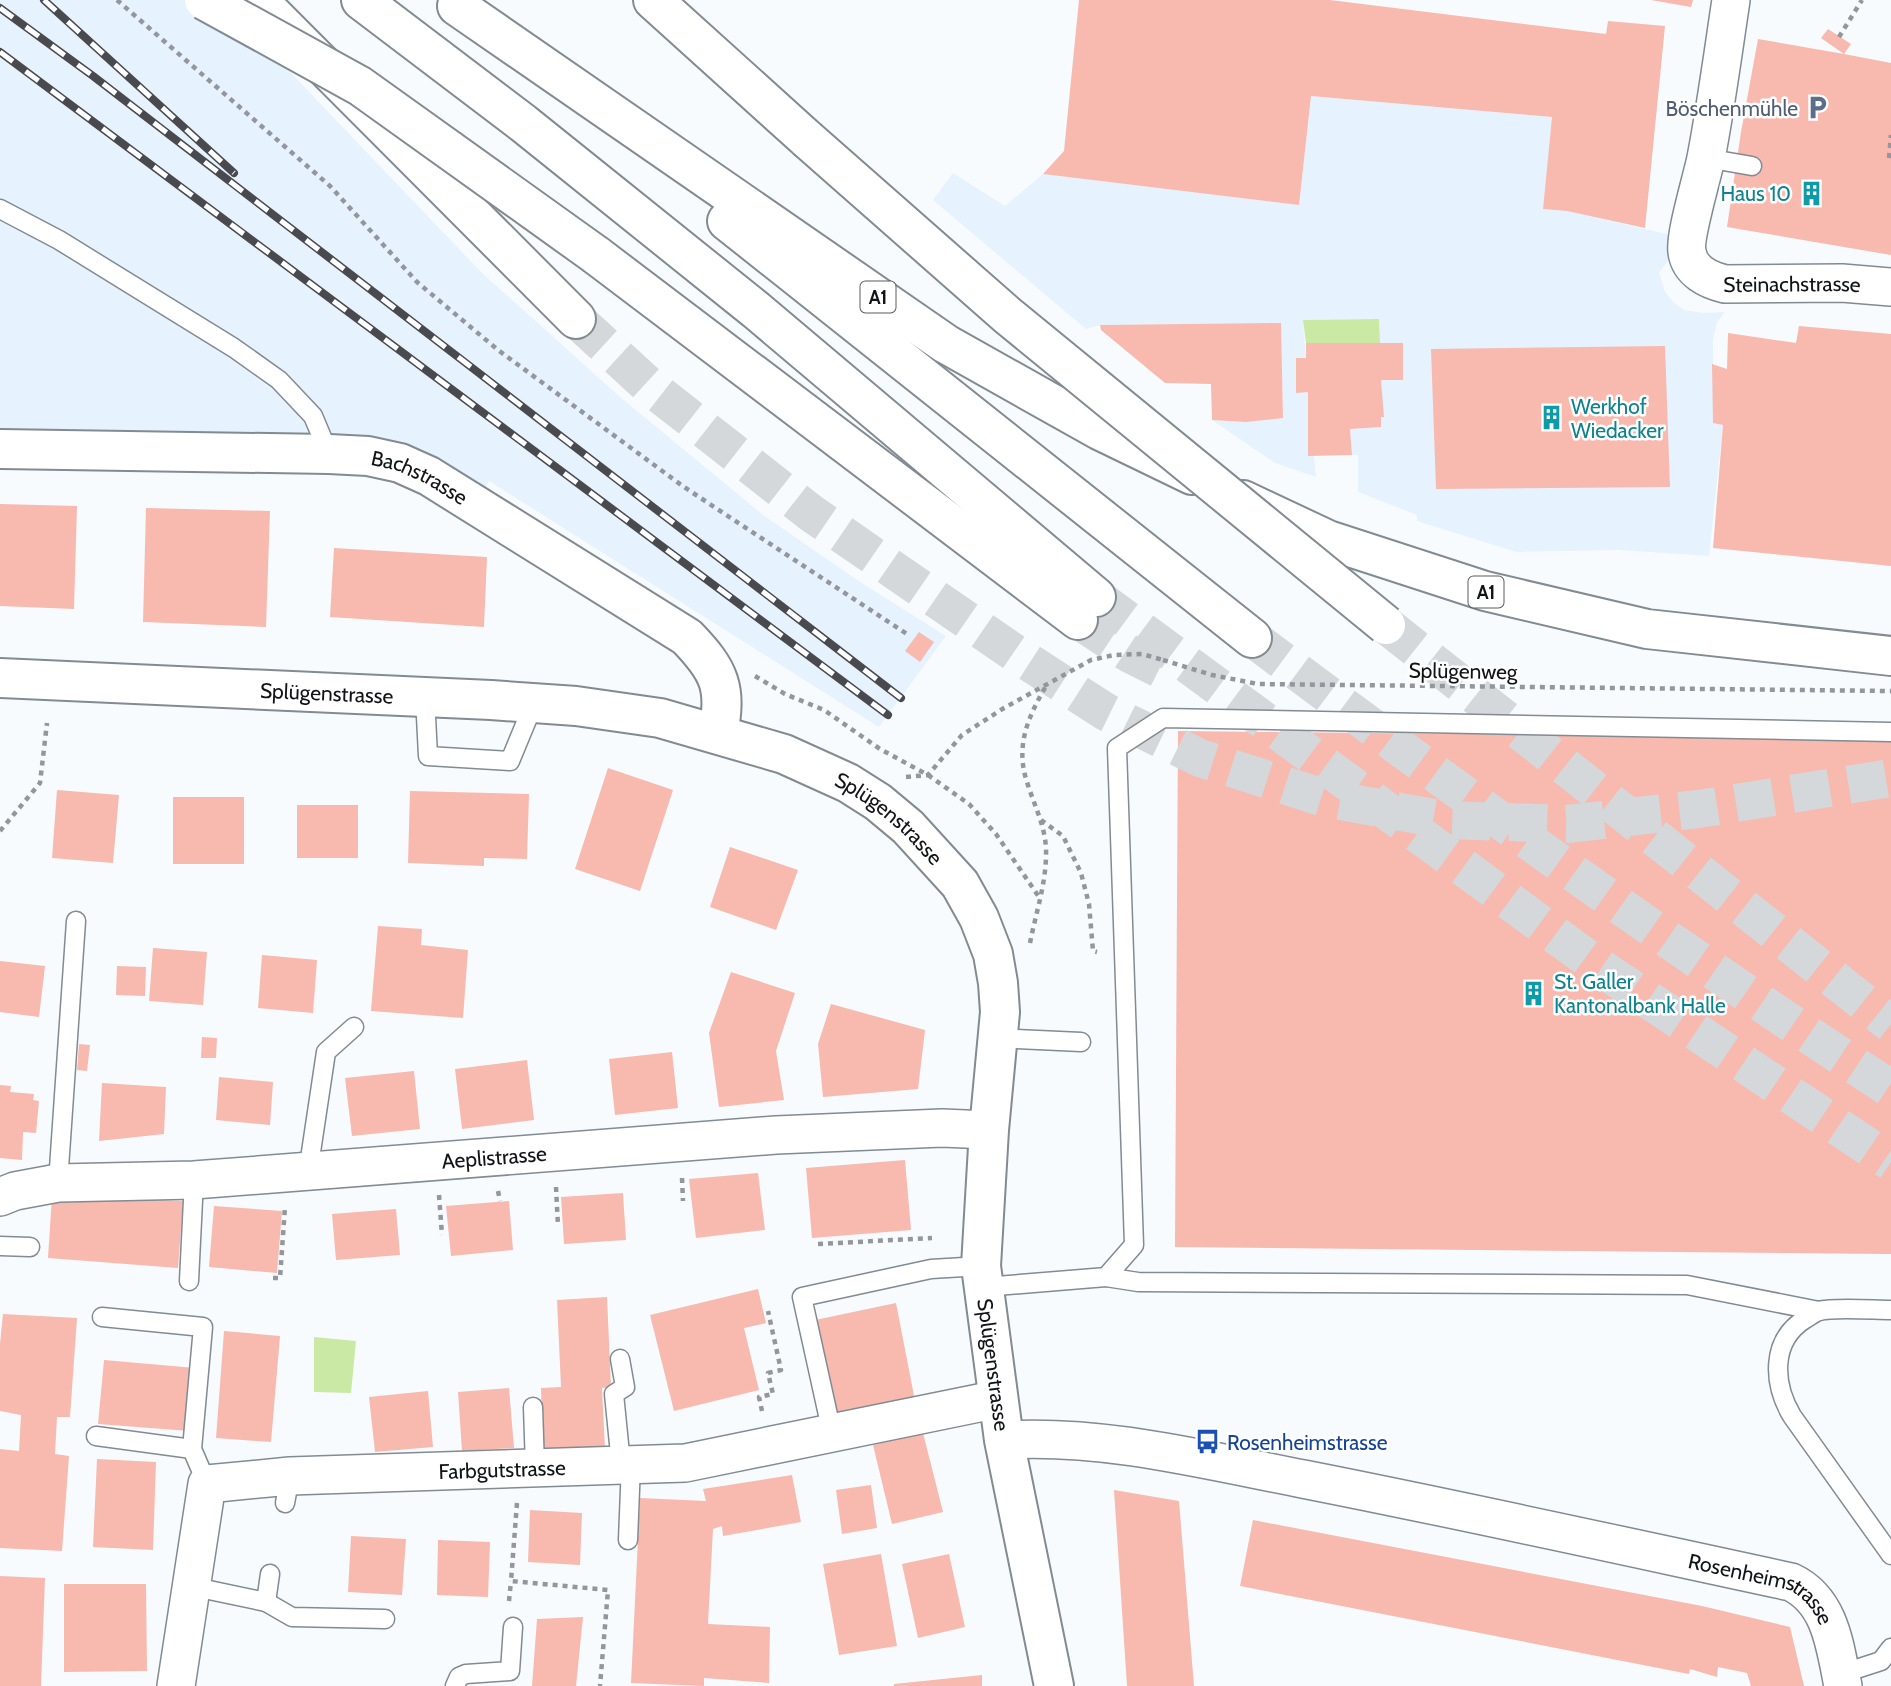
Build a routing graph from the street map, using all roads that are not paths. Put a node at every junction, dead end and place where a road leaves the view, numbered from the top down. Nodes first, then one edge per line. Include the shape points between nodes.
1 (204, 0) edge
2 (258, 0) edge
3 (361, 0) edge
4 (653, 0) edge
5 (1731, 0) edge
6 (453, 3) edge
7 (1706, 158) junction
8 (1752, 166) dead end
9 (0, 209) edge
10 (1891, 287) edge
11 (576, 319) tunnel mouth
12 (0, 449) edge
13 (329, 454) junction
14 (1386, 625) tunnel mouth
15 (1252, 638) tunnel mouth
16 (1891, 656) edge
17 (0, 678) edge
18 (425, 697) junction
19 (534, 703) junction
20 (1891, 732) edge
21 (718, 734) junction
22 (76, 921) dead end
23 (354, 1027) dead end
24 (997, 1038) junction
25 (1081, 1042) dead end
26 (989, 1130) junction
27 (194, 1180) junction
28 (58, 1183) junction
29 (297, 1185) junction
30 (0, 1197) edge
31 (0, 1246) edge
32 (30, 1247) dead end
33 (983, 1277) junction
34 (1106, 1277) junction
35 (189, 1281) dead end
36 (1891, 1310) edge
37 (1819, 1311) junction
38 (102, 1317) dead end
39 (620, 1359) dead end
40 (998, 1399) junction
41 (533, 1407) dead end
42 (832, 1433) junction
43 (96, 1436) dead end
44 (1004, 1440) junction
45 (192, 1449) junction
46 (626, 1464) junction
47 (528, 1468) junction
48 (206, 1484) junction
49 (628, 1540) dead end
50 (1891, 1555) edge
51 (270, 1574) dead end
52 (190, 1586) junction
53 (266, 1602) junction
54 (385, 1619) dead end
55 (513, 1627) dead end
56 (1891, 1648) edge
57 (1842, 1680) edge
58 (176, 1686) edge
59 (455, 1686) edge
60 (1054, 1686) edge

1 - 3 main road, bridge via 360,86 1087,608 745,301 523,122
2 - 11 main road
4 - 14 main road, bridge via 1017,323
5 - 7 street
6 - 15 main road, A1
6 - 16 main road, A1 via 946,344 1099,430 1328,540 1485,591 1647,629
7 - 8 lane
7 - 10 street, Steinachstrasse via 1686,245 1696,271 1725,284
9 - 13 lane via 59,240 279,380 313,416
12 - 13 main road, Bachstrasse
13 - 21 main road, Bachstrasse via 379,458 429,476 687,637 710,660 717,675 722,700
17 - 18 main road, Splügenstrasse
18 - 19 main road, Splügenstrasse
18 - 19 lane via 428,756 510,761
19 - 21 main road, Splügenstrasse via 660,718
20 - 34 lane via 1163,718 1117,748 1135,1245
21 - 24 main road, Splügenstrasse via 784,754 848,783 908,827 933,854 960,884 993,954 1000,1012
22 - 28 lane
23 - 29 lane via 326,1052
24 - 25 lane
24 - 26 main road, Splügenstrasse
26 - 29 street, Aeplistrasse via 776,1135
26 - 33 main road, Splügenstrasse
27 - 28 street, Aeplistrasse
27 - 29 street, Aeplistrasse
27 - 35 lane
28 - 30 street, Aeplistrasse
31 - 32 lane
33 - 34 lane
33 - 40 main road, Splügenstrasse
33 - 42 lane via 931,1269 802,1297
34 - 37 lane via 1138,1282 1687,1284
36 - 37 lane
37 - 50 lane via 1795,1326 1782,1346 1777,1367 1783,1401
38 - 45 lane via 203,1327
39 - 46 lane via 625,1387 614,1394
40 - 42 street, Farbgutstrasse
40 - 44 main road, Splügenstrasse
41 - 47 lane
42 - 46 street, Farbgutstrasse via 685,1463
43 - 45 lane
44 - 57 street, Rosenheimstrasse via 1045,1438 1147,1449 1791,1582 1814,1597 1832,1630
44 - 60 main road, Splügenstrasse
45 - 48 lane
46 - 47 street, Farbgutstrasse
46 - 49 lane
47 - 48 street, Farbgutstrasse via 288,1490
48 - 52 street
51 - 53 lane
52 - 53 lane
52 - 58 street
53 - 54 lane via 292,1617
55 - 59 lane via 510,1671 466,1674 459,1676
56 - 57 lane via 1881,1661

